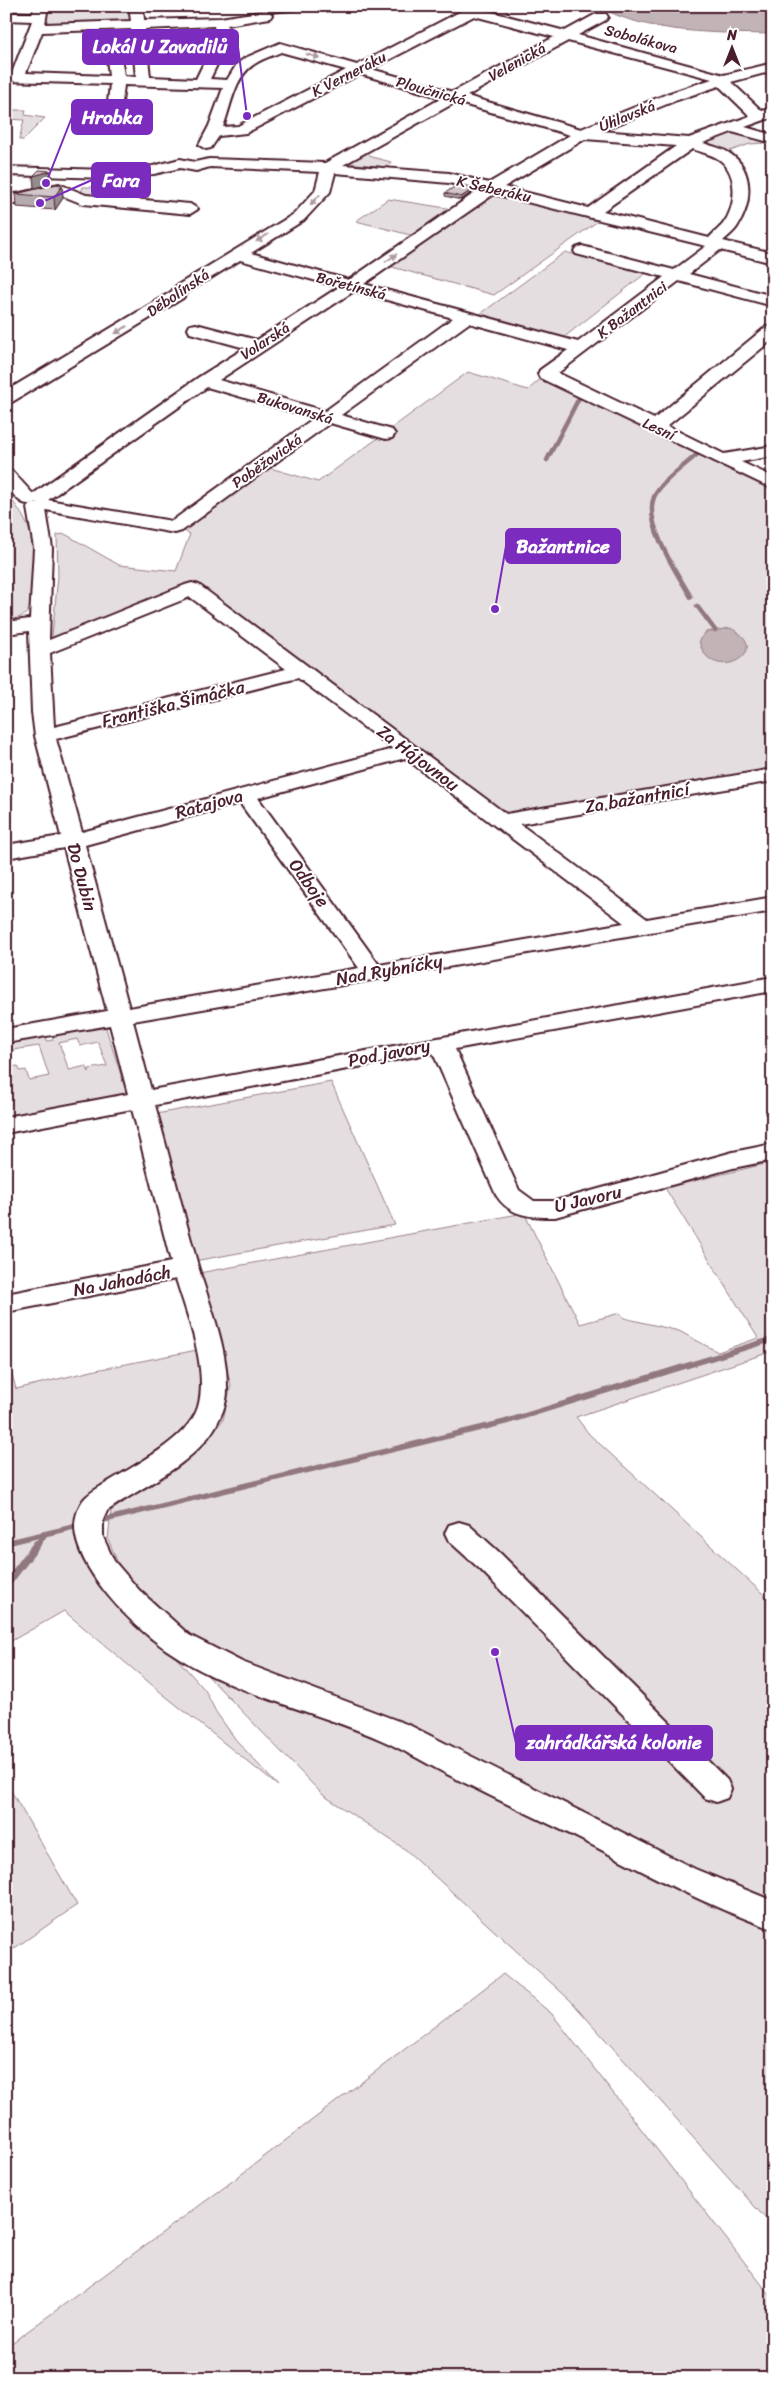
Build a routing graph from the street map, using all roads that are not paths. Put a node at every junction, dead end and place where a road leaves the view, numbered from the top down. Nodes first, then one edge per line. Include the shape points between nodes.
1 (136, 6) edge
2 (294, 6) edge
3 (477, 9) edge
4 (272, 10) edge
5 (6, 16) edge
6 (39, 17) edge
7 (601, 17) dead end
8 (220, 22) junction
9 (137, 25) junction
10 (565, 36) junction
11 (280, 47) junction
12 (113, 50) dead end
13 (773, 67) edge
14 (358, 69) junction
15 (12, 78) edge
16 (117, 80) junction
17 (722, 80) junction
18 (143, 81) junction
19 (201, 83) junction
20 (232, 84) junction
21 (452, 97) junction
22 (766, 114) edge
23 (113, 120) dead end
24 (731, 127) junction
25 (214, 132) junction
26 (582, 134) junction
27 (773, 139) edge
28 (690, 143) junction
29 (203, 159) junction
30 (329, 168) junction
31 (6, 171) edge
32 (492, 188) junction
33 (11, 198) edge
34 (190, 209) dead end
35 (6, 213) edge
36 (591, 213) junction
37 (715, 244) junction
38 (582, 251) dead end
39 (237, 254) junction
40 (773, 258) edge
41 (677, 276) junction
42 (351, 285) junction
43 (773, 301) edge
44 (466, 317) junction
45 (196, 329) dead end
46 (773, 330) edge
47 (258, 346) junction
48 (580, 348) junction
49 (546, 374) joint
50 (205, 381) junction
51 (6, 398) edge
52 (328, 418) junction
53 (655, 427) junction
54 (386, 434) dead end
55 (773, 451) edge
56 (724, 459) junction
57 (6, 475) edge
58 (773, 484) edge
59 (38, 502) junction
60 (39, 624) junction
61 (6, 628) edge
62 (41, 650) junction
63 (300, 671) junction
64 (45, 736) junction
65 (409, 751) junction
66 (773, 775) edge
67 (245, 795) junction
68 (501, 821) junction
69 (73, 841) junction
70 (6, 852) edge
71 (773, 904) edge
72 (644, 927) junction
73 (373, 972) junction
74 (773, 984) edge
75 (120, 1016) junction
76 (6, 1036) edge
77 (440, 1044) junction
78 (143, 1100) junction
79 (6, 1125) edge
80 (773, 1152) edge
81 (185, 1268) junction
82 (6, 1303) edge
83 (459, 1533) dead end
84 (716, 1789) dead end
85 (773, 1915) edge

1 - 9 street
2 - 4 street
3 - 10 street, Sobolákova
3 - 14 street, K Verneráku
4 - 8 street
4 - 11 street via 279,28
5 - 6 street
6 - 9 street
6 - 15 street
7 - 10 street, Velenická
8 - 9 street
8 - 19 street via 223,38
9 - 18 street
10 - 17 street, Sobolákova via 717,76
10 - 21 street, Velenická
11 -> 14 street, Ploučnická
11 - 20 street via 242,66
12 - 16 street
13 - 17 street, Úhlavská
14 - 21 street, Ploučnická
14 - 25 street, K Verneráku via 241,130
15 - 16 street
16 - 18 street
16 - 23 street
17 - 22 street, Sobolákova
17 - 26 street, Úhlavská
18 - 19 street
19 - 20 street
20 - 25 street
21 - 26 street, Ploučnická
21 - 30 street, Velenická
22 - 24 street
24 - 27 street
24 - 28 street
25 - 29 street
26 - 28 street, Ploučnická
26 - 32 street, Úhlavská
28 - 36 street
28 - 37 street, K Bažantnici via 724,156 734,166 741,181 740,205 730,226
29 - 30 street, K Šeberáku
29 - 31 street, K Šeberáku via 196,167 180,163 154,170 88,175
30 - 32 street, K Šeberáku via 426,175
30 -> 39 street, Děbolínská via 322,192 299,217
32 - 36 street, K Šeberáku
42 -> 32 street, Volarská
33 - 34 street via 59,189 83,199
33 - 35 street
36 - 37 street, K Šeberáku
37 - 40 street, K Šeberáku
37 - 41 street, K Bažantnici
38 - 41 street
39 - 42 street, Bořetínská
39 -> 51 street, Děbolínská via 136,321
41 - 43 street
41 - 48 street, K Bažantnici
42 - 44 street, Bořetínská
42 - 47 street, Volarská
44 - 48 street, Bořetínská
44 - 52 street, Poběžovická
45 - 47 street
46 - 53 street
47 - 50 street, Volarská
48 - 49 street, K Bažantnici
49 - 53 street, Lesní
50 - 52 street, Bukovanská
50 - 59 street, Volarská
52 - 54 street, Bukovanská
52 - 59 street, Poběžovická via 175,527
53 - 56 street, Lesní
55 - 56 street
56 - 58 street, Lesní
57 - 59 street
59 - 60 street, Do Dubin via 42,548
60 - 61 street
60 - 62 street, Do Dubin
62 - 63 street, Za Hájovnou via 192,589
62 - 64 street, Do Dubin
63 - 64 street, Františka Šimáčka
63 - 65 street, Za Hájovnou
64 - 69 street, Do Dubin
65 - 67 street, Ratajova
65 - 68 street, Za Hájovnou
66 - 68 street, Za bažantnicí
67 - 69 street, Ratajova
67 - 73 street, Odboje
68 - 72 street, Za Hájovnou
69 - 70 street, Ratajova
69 - 75 street, Do Dubin
71 - 72 street, Nad Rybníčky
72 - 73 street, Nad Rybníčky
73 - 75 street, Nad Rybníčky
74 - 77 street, Pod javory
75 - 76 street, Nad Rybníčky
75 - 78 street, Do Dubin
77 - 78 street, Pod javory
77 - 80 street, U Javoru via 509,1195 530,1209 555,1210 733,1160
78 - 79 street, Pod javory
78 - 81 street, Na Jahodách
81 - 82 street, Na Jahodách
81 - 85 street via 215,1383 211,1408 186,1443 95,1505 89,1524 95,1555 129,1600 177,1642 248,1678 398,1735 685,1879
83 - 84 street via 492,1562

